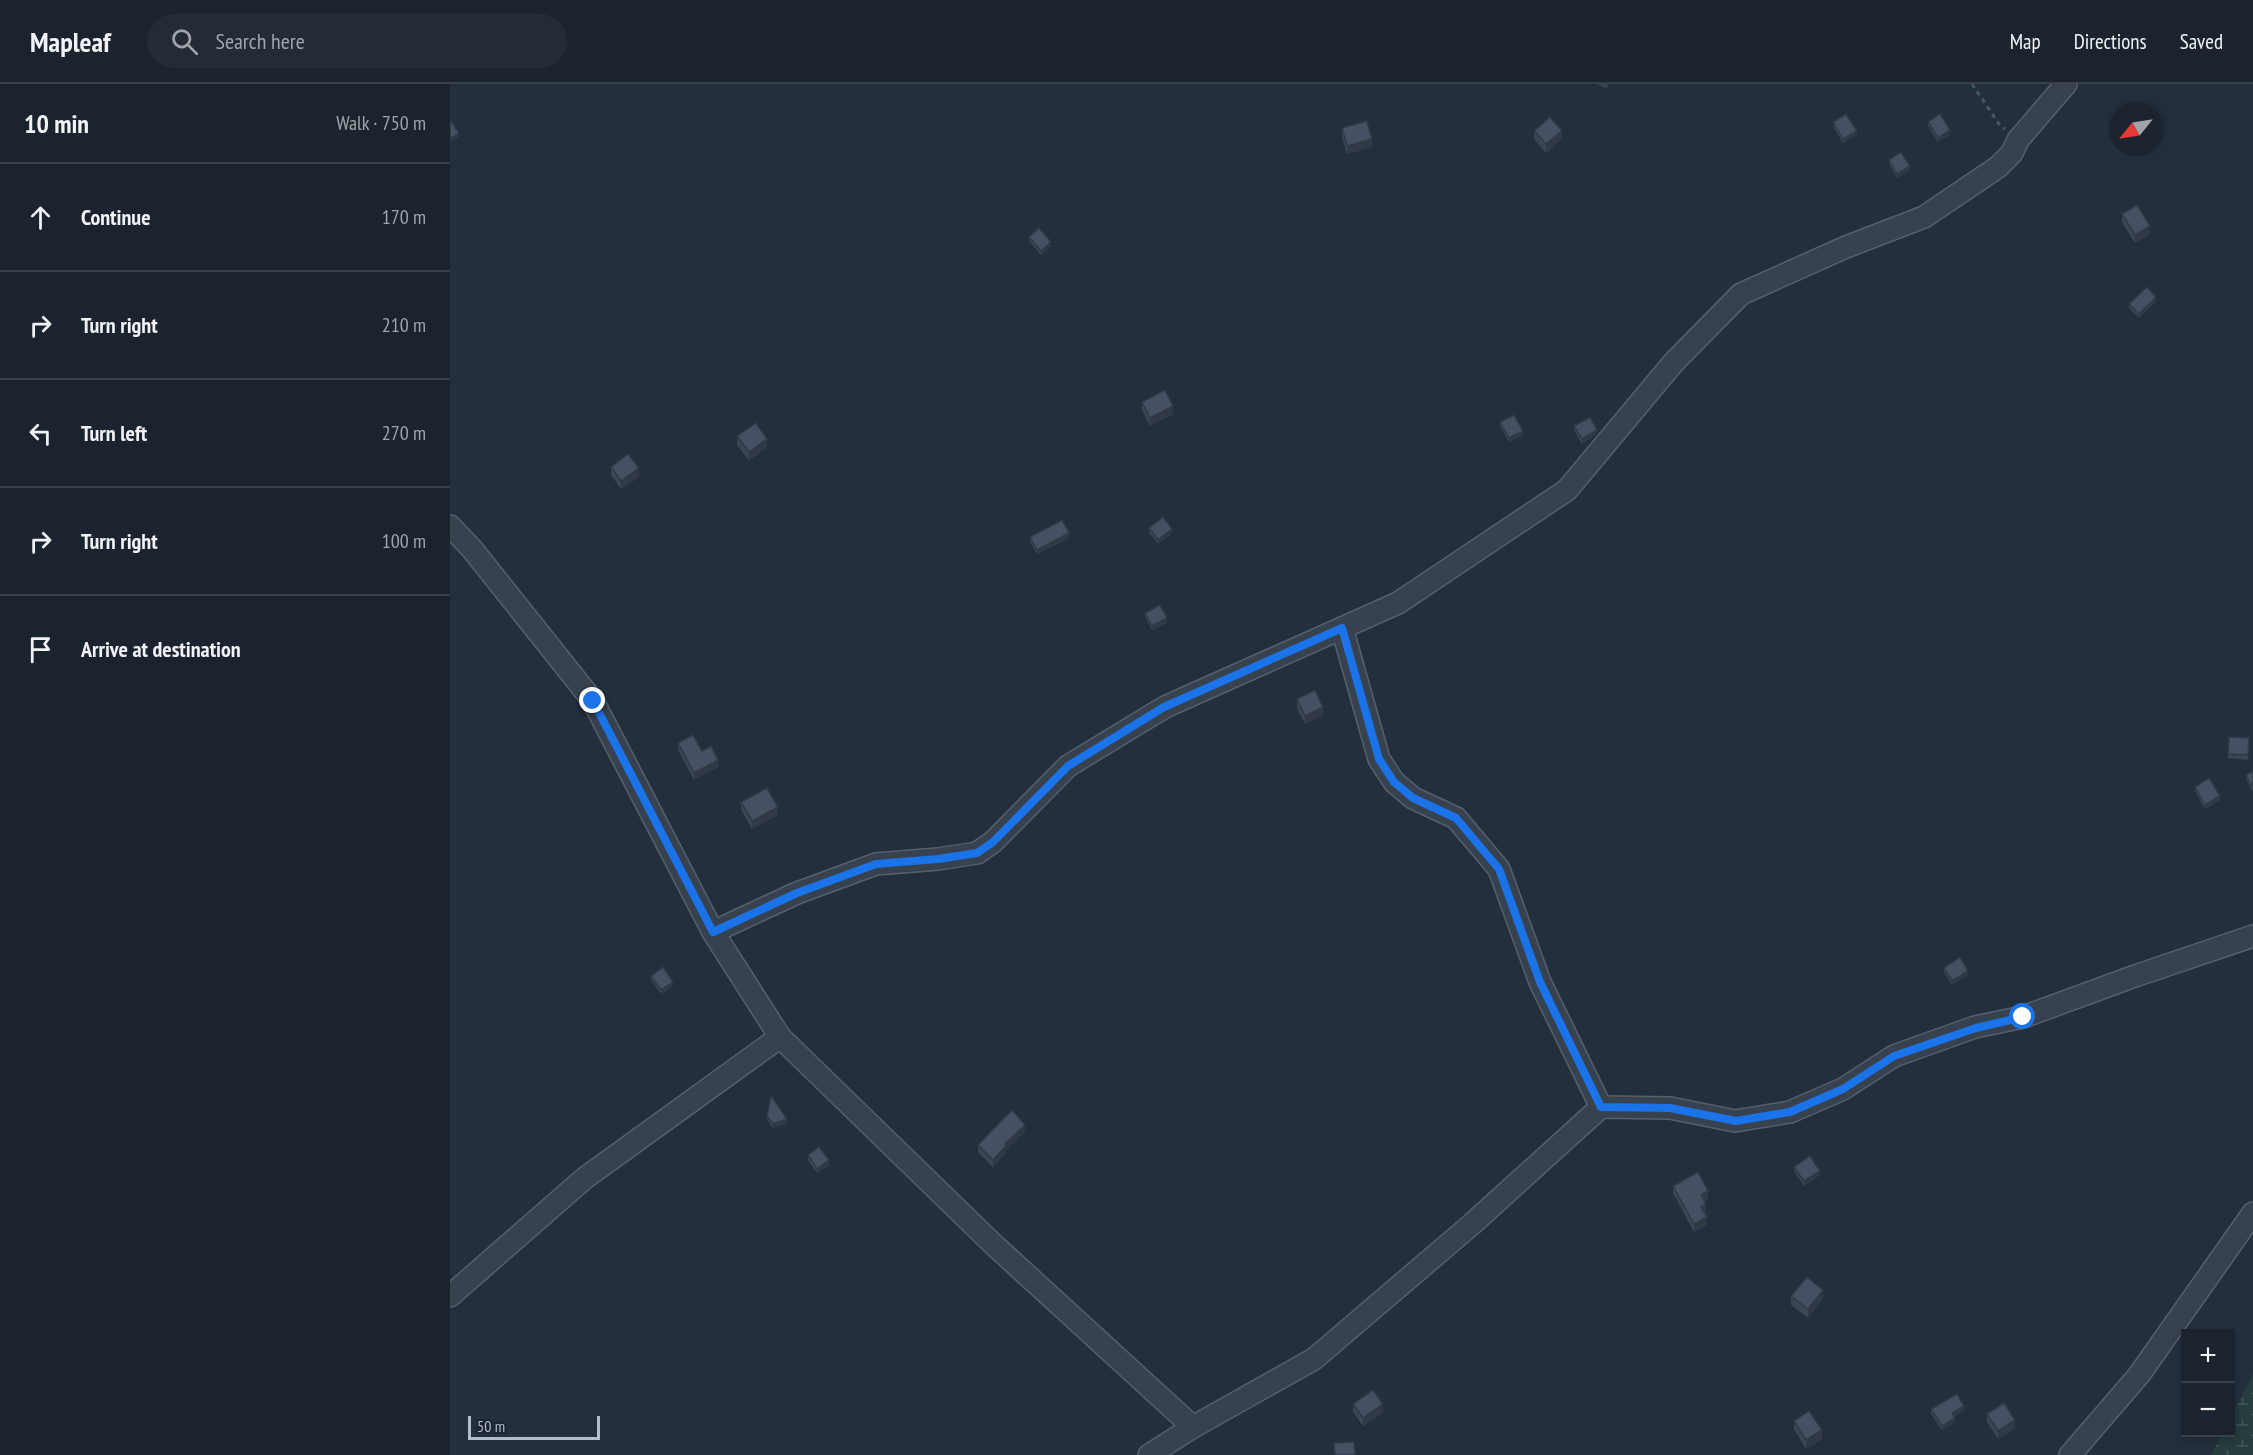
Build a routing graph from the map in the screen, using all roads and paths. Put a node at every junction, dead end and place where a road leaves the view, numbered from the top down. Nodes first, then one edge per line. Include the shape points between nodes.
1 (1972, 84) edge
2 (2066, 84) edge
3 (2018, 140) junction
4 (450, 526) edge
5 (1342, 628) junction
6 (713, 932) junction
7 (2253, 936) edge
8 (780, 1037) junction
9 (1601, 1107) junction
10 (2253, 1213) edge
11 (450, 1296) edge
12 (1193, 1427) junction
13 (1149, 1455) edge
14 (2070, 1455) edge

1 - 3 path via 1999,124
2 - 3 street
3 - 5 street via 1998,167 1924,217 1741,294 1674,362 1567,490 1398,603
4 - 6 street via 593,701
5 - 6 street via 1164,707 1068,766 993,842 977,853 876,864 797,893
5 - 9 street via 1379,759 1394,782 1413,798 1456,818 1499,869 1540,982
6 - 8 street
7 - 9 street via 2023,1017 1976,1028 1894,1056 1843,1089 1790,1112 1736,1121 1670,1108
8 - 11 street via 585,1178
8 - 12 street via 993,1244
9 - 12 street via 1473,1224 1314,1359
10 - 14 street via 2139,1375
12 - 13 street

